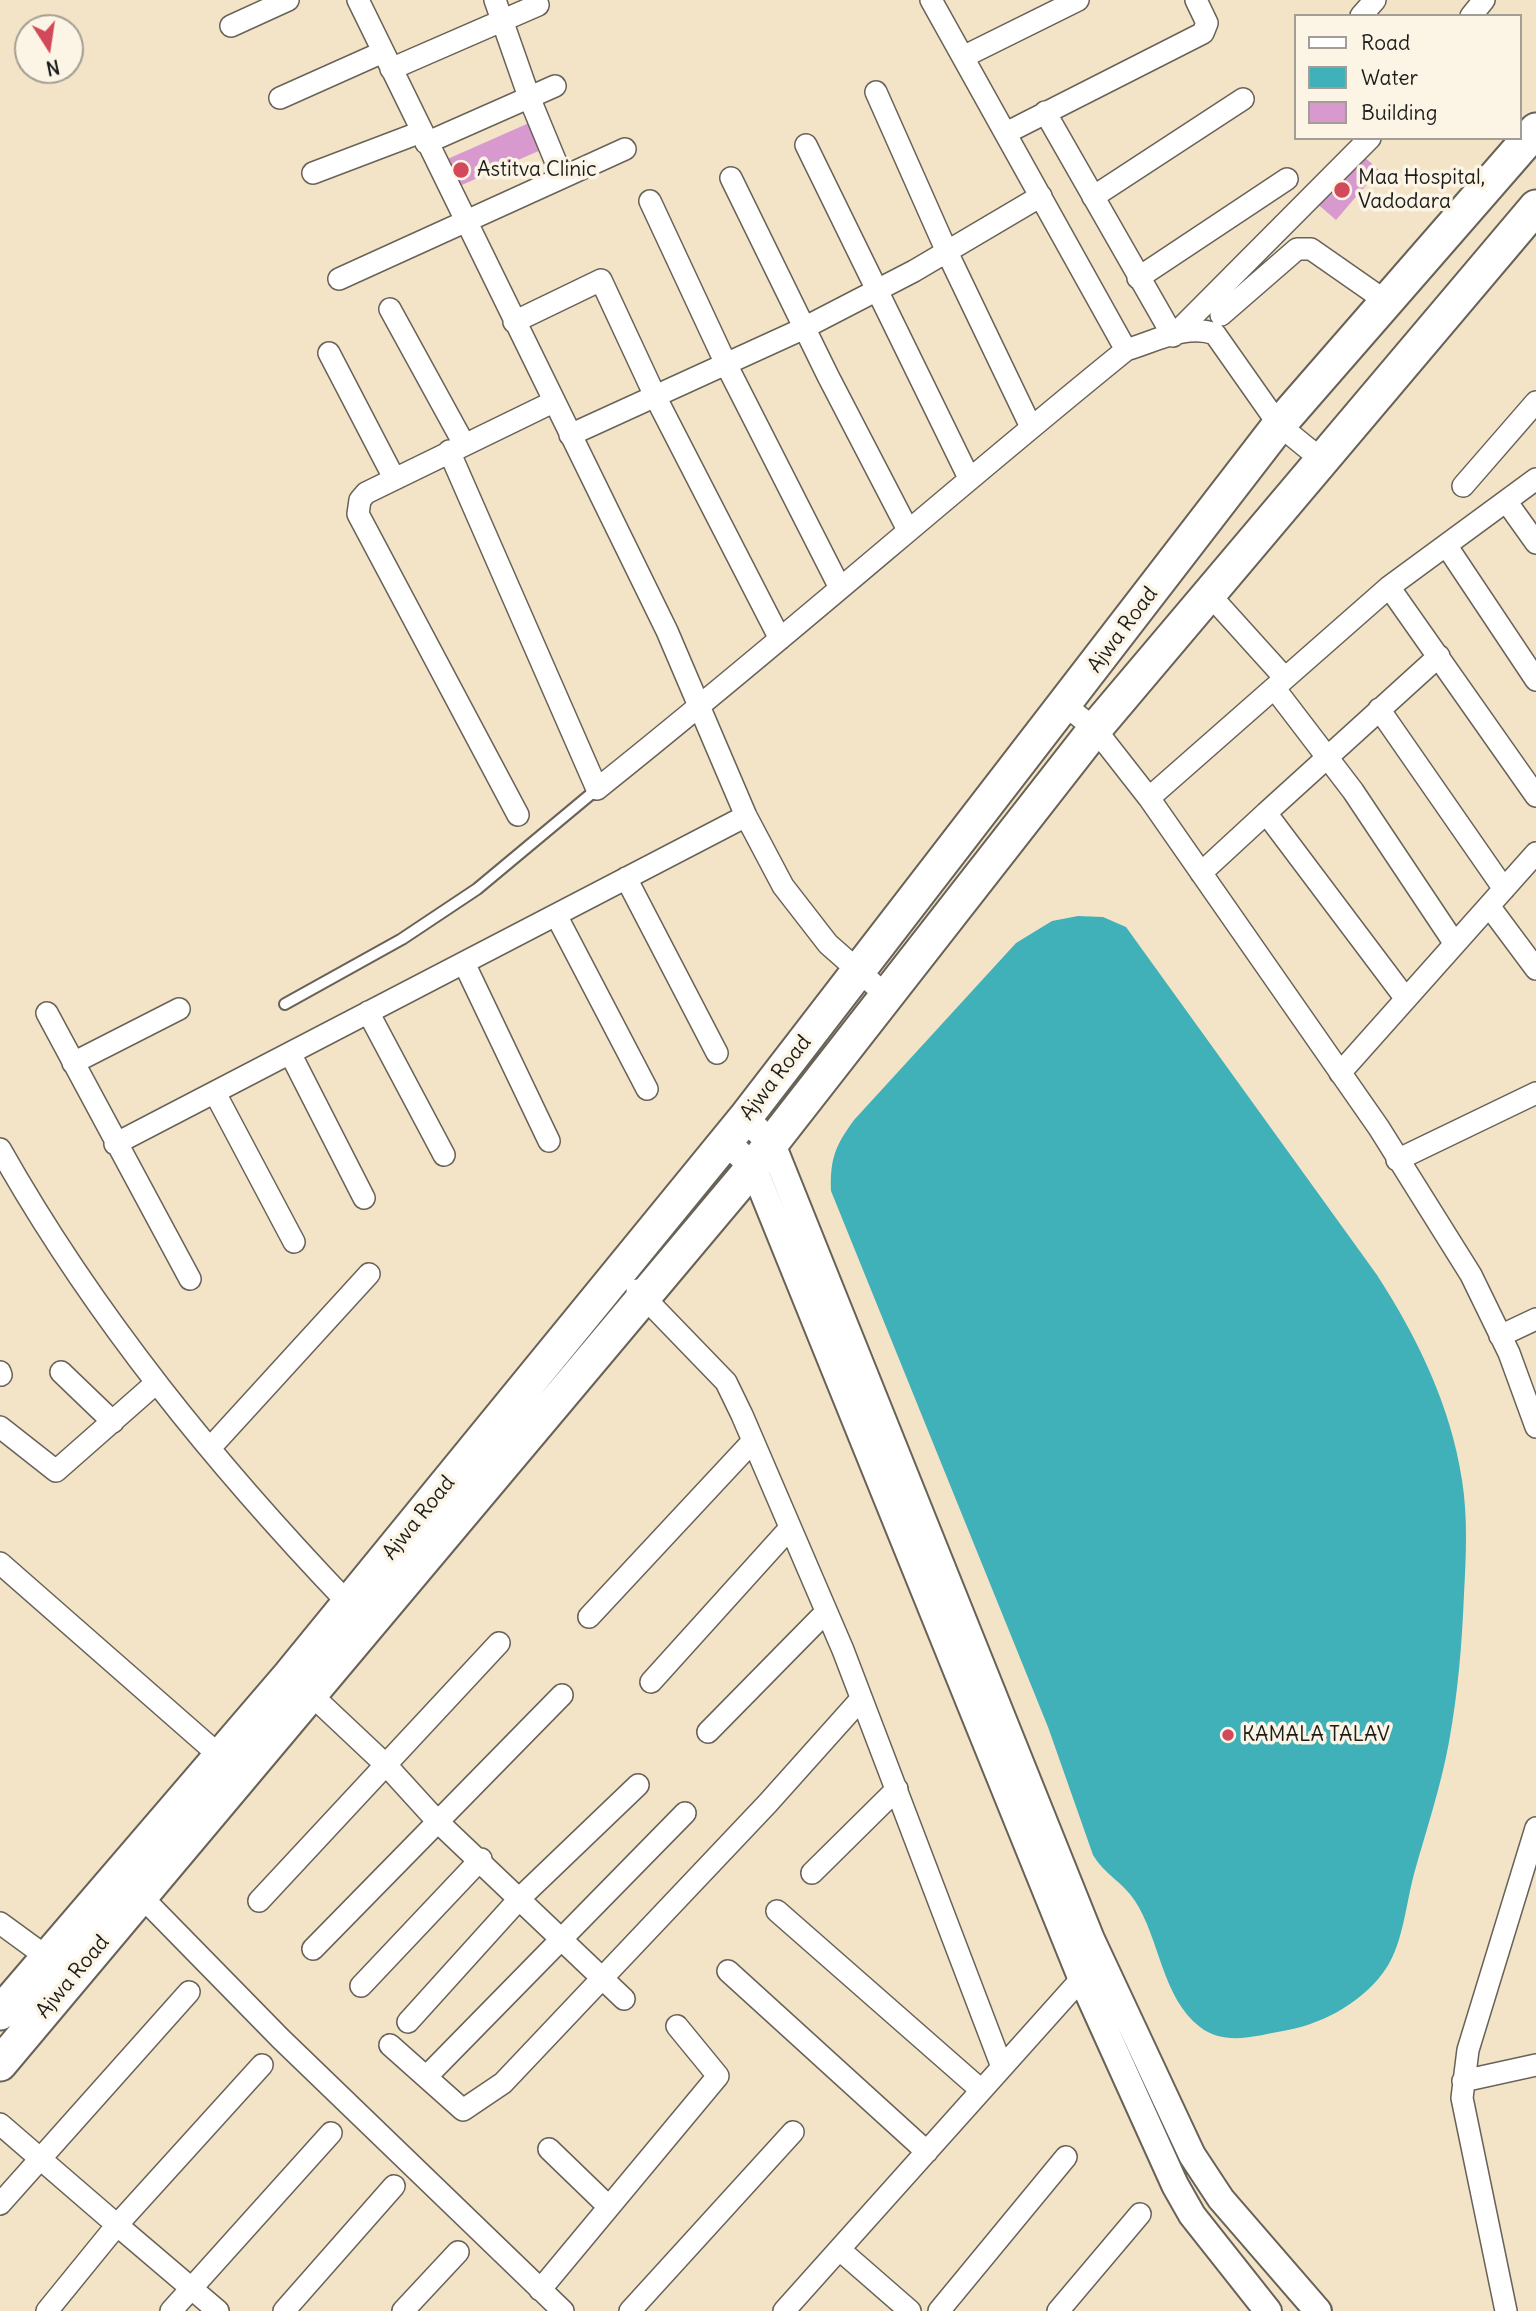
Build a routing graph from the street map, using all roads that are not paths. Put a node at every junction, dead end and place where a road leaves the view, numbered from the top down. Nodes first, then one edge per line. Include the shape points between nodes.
1 (288, 0) edge
2 (358, 0) edge
3 (495, 0) edge
4 (931, 0) edge
5 (1079, 0) edge
6 (1196, 0) edge
7 (1374, 0) edge
8 (1484, 0) edge
9 (538, 5) dead end
10 (1363, 14) edge
11 (1473, 14) edge
12 (503, 20) junction
13 (231, 26) dead end
14 (963, 57) junction
15 (387, 61) junction
16 (555, 86) dead end
17 (876, 92) dead end
18 (529, 97) junction
19 (280, 98) dead end
20 (1243, 99) dead end
21 (1045, 112) junction
22 (1536, 131) edge
23 (1006, 133) junction
24 (423, 137) junction
25 (1368, 140) edge
26 (806, 145) dead end
27 (625, 149) dead end
28 (313, 173) dead end
29 (562, 177) junction
30 (731, 178) dead end
31 (1287, 179) dead end
32 (1041, 196) junction
33 (1093, 197) junction
34 (650, 201) dead end
35 (1536, 207) edge
36 (464, 222) junction
37 (947, 252) junction
38 (1138, 278) junction
39 (339, 279) dead end
40 (879, 290) junction
41 (1387, 302) junction
42 (390, 309) dead end
43 (1221, 315) dead end
44 (514, 322) junction
45 (805, 327) junction
46 (1173, 336) junction
47 (1126, 350) junction
48 (329, 353) dead end
49 (726, 364) junction
50 (655, 396) junction
51 (554, 402) junction
52 (1536, 402) edge
53 (1279, 425) junction
54 (1031, 427) junction
55 (570, 435) junction
56 (456, 447) junction
57 (1322, 460) junction
58 (394, 478) junction
59 (969, 478) junction
60 (1536, 479) edge
61 (1463, 485) dead end
62 (1506, 501) junction
63 (908, 530) junction
64 (1536, 544) edge
65 (1446, 545) junction
66 (840, 587) junction
67 (1389, 587) junction
68 (1209, 594) junction
69 (780, 639) junction
70 (1438, 656) junction
71 (1536, 680) edge
72 (1280, 683) junction
73 (701, 706) junction
74 (1066, 706) junction
75 (1379, 709) junction
76 (1096, 729) junction
77 (1327, 755) junction
78 (597, 789) junction
79 (1536, 796) edge
80 (1149, 798) junction
81 (1266, 813) junction
82 (518, 815) dead end
83 (746, 816) junction
84 (1536, 853) edge
85 (1201, 873) junction
86 (626, 878) junction
87 (1504, 889) junction
88 (1489, 906) junction
89 (556, 915) junction
90 (1455, 944) junction
91 (464, 963) junction
92 (1536, 969) edge
93 (858, 972) junction
94 (887, 996) junction
95 (1406, 999) junction
96 (285, 1004) dead end
97 (178, 1009) dead end
98 (368, 1012) junction
99 (47, 1013) dead end
100 (290, 1053) junction
101 (717, 1053) dead end
102 (73, 1063) junction
103 (1340, 1073) junction
104 (647, 1089) dead end
105 (215, 1093) junction
106 (1536, 1093) edge
107 (735, 1129) junction
108 (549, 1141) dead end
109 (115, 1144) junction
110 (444, 1155) dead end
111 (763, 1155) junction
112 (2, 1157) edge
113 (1397, 1160) junction
114 (364, 1198) dead end
115 (294, 1242) dead end
116 (369, 1274) dead end
117 (617, 1275) junction
118 (190, 1279) dead end
119 (643, 1295) junction
120 (1536, 1319) edge
121 (1500, 1336) junction
122 (61, 1371) dead end
123 (156, 1383) junction
124 (1533, 1405) edge
125 (113, 1422) junction
126 (0, 1427) edge
127 (1536, 1427) edge
128 (753, 1441) junction
129 (211, 1447) junction
130 (790, 1528) junction
131 (0, 1563) edge
132 (349, 1604) junction
133 (827, 1612) junction
134 (589, 1617) dead end
135 (499, 1643) dead end
136 (651, 1682) dead end
137 (300, 1685) junction
138 (562, 1695) dead end
139 (861, 1699) junction
140 (708, 1732) dead end
141 (220, 1756) junction
142 (387, 1766) junction
143 (638, 1785) dead end
144 (897, 1789) junction
145 (685, 1813) dead end
146 (438, 1822) junction
147 (1536, 1828) edge
148 (481, 1859) junction
149 (812, 1873) dead end
150 (131, 1885) junction
151 (520, 1898) junction
152 (259, 1901) dead end
153 (777, 1911) dead end
154 (0, 1923) edge
155 (563, 1940) junction
156 (313, 1949) dead end
157 (48, 1958) junction
158 (1100, 1959) junction
159 (728, 1971) dead end
160 (1081, 1977) junction
161 (600, 1979) junction
162 (361, 1986) dead end
163 (188, 1992) dead end
164 (624, 1999) dead end
165 (0, 2013) edge
166 (408, 2022) dead end
167 (677, 2026) dead end
168 (390, 2045) dead end
169 (0, 2064) edge
170 (262, 2065) dead end
171 (1536, 2065) edge
172 (1002, 2067) junction
173 (432, 2071) dead end
174 (1463, 2081) junction
175 (981, 2090) junction
176 (0, 2124) edge
177 (793, 2132) dead end
178 (331, 2133) dead end
179 (549, 2149) dead end
180 (927, 2152) junction
181 (1066, 2157) dead end
182 (41, 2158) junction
183 (394, 2186) dead end
184 (0, 2204) edge
185 (609, 2207) junction
186 (1140, 2214) dead end
187 (117, 2225) junction
188 (840, 2250) junction
189 (457, 2252) dead end
190 (191, 2288) junction
191 (540, 2290) junction
192 (47, 2311) edge
193 (172, 2311) edge
194 (218, 2311) edge
195 (284, 2311) edge
196 (403, 2311) edge
197 (563, 2311) edge
198 (630, 2311) edge
199 (784, 2311) edge
200 (910, 2311) edge
201 (939, 2311) edge
202 (1058, 2311) edge
203 (1268, 2311) edge
204 (1318, 2311) edge
205 (1506, 2311) edge

1 - 13 street
2 - 15 street
3 - 12 street
4 - 14 street
5 - 14 street
6 - 21 street via 1207,23 1203,33
7 - 10 street
8 - 11 street
9 - 12 street
12 - 15 street
12 - 18 street
14 - 23 street
15 - 19 street
15 - 24 street
16 - 18 street
17 - 37 street
18 - 24 street
18 - 29 street
20 - 33 street
21 - 23 street
21 - 33 street
22 - 41 main road, Ajwa Road
23 - 32 street
24 - 28 street
24 - 36 street
25 - 46 street
26 - 40 street
27 - 29 street
29 - 36 street
30 - 45 street
31 - 38 street
32 - 37 street
32 - 47 street
33 - 38 street
34 - 49 street
35 - 57 main road, Ajwa Road
36 - 39 street
36 - 44 street
37 - 40 street
37 - 54 street
38 - 46 street
40 - 45 street
40 - 59 street
41 - 43 street via 1305,248 1297,249
41 - 53 main road, Ajwa Road
42 - 56 street
44 - 50 street via 601,280
44 - 51 street
45 - 49 street
45 - 63 street
46 - 47 street
46 - 53 street via 1204,330 1215,334
47 - 54 street
48 - 58 street
49 - 50 street
49 - 66 street
50 - 55 street
50 - 69 street
51 - 55 street
51 - 56 street
52 - 61 street
53 - 57 street
53 - 74 main road, Ajwa Road
54 - 59 street
55 - 73 street
56 - 58 street
56 - 78 street
57 - 68 main road, Ajwa Road
58 - 82 street via 366,493 358,514
59 - 63 street
60 - 62 street
62 - 64 street
62 - 65 street
63 - 66 street
65 - 67 street
65 - 71 street
66 - 69 street
67 - 70 street
67 - 72 street
68 - 72 street
68 - 76 main road, Ajwa Road
69 - 73 street
70 - 75 street
70 - 79 street
72 - 77 street
72 - 80 street
73 - 78 street
73 - 83 street
74 - 76 street
74 - 93 main road, Ajwa Road
75 - 77 street
75 - 87 street
76 - 80 street
76 - 94 main road, Ajwa Road
77 - 81 street
77 - 90 street
78 - 96 lane via 477,888 391,946
80 - 85 street
81 - 85 street
81 - 95 street
83 - 86 street
83 - 93 street via 783,886 828,944
84 - 87 street
85 - 103 street
86 - 89 street
86 - 101 street
87 - 88 street
88 - 90 street
88 - 92 street
89 - 91 street
89 - 104 street
90 - 95 street
91 - 98 street
91 - 108 street
93 - 94 street
93 - 107 main road, Ajwa Road
94 - 111 main road, Ajwa Road
95 - 103 street
97 - 102 street
98 - 100 street
98 - 110 street
99 - 102 street
100 - 105 street
100 - 114 street
102 - 109 street
103 - 113 street
105 - 109 street
105 - 115 street
106 - 113 street
107 - 111 street
107 - 117 main road, Ajwa Road
109 - 118 street
111 - 119 main road, Ajwa Road
111 - 158 street
111 - 160 street
112 - 123 street via 110,1323
113 - 121 street via 1471,1275
116 - 129 street
117 - 119 street
117 - 132 main road, Ajwa Road
119 - 128 street via 726,1382
119 - 137 main road, Ajwa Road
120 - 121 street
121 - 124 street
122 - 125 street
123 - 125 street
123 - 129 street
124 - 127 street
125 - 126 street via 56,1471
128 - 130 street
128 - 134 street
129 - 132 street
130 - 133 street
130 - 136 street
131 - 141 street
132 - 137 main road, Ajwa Road
133 - 139 street
133 - 140 street
135 - 142 street
137 - 141 main road, Ajwa Road
137 - 142 street
137 - 150 main road, Ajwa Road
138 - 146 street
139 - 144 street
139 - 161 street
141 - 150 main road, Ajwa Road
142 - 146 street
142 - 152 street
143 - 151 street
144 - 149 street
144 - 172 street
145 - 155 street
146 - 148 street
146 - 156 street
147 - 174 street via 1468,2050
148 - 151 street
148 - 162 street
150 - 157 main road, Ajwa Road
150 - 169 main road, Ajwa Road
150 - 191 street via 281,2039
151 - 155 street
151 - 166 street
153 - 175 street
154 - 157 street
155 - 161 street
155 - 173 street
157 - 165 main road, Ajwa Road
158 - 160 street
158 - 204 street via 1192,2155 1220,2199
159 - 180 street
160 - 172 street
160 - 203 street via 1175,2185 1192,2215
161 - 164 street
161 - 168 street via 503,2083 463,2110
163 - 182 street
167 - 185 street via 718,2076
170 - 187 street
171 - 174 street
172 - 175 street
174 - 205 street via 1462,2098
175 - 180 street
176 - 182 street
177 - 198 street
178 - 190 street
179 - 185 street
180 - 188 street
181 - 201 street
182 - 184 street
182 - 187 street
183 - 195 street
185 - 191 street
186 - 202 street
187 - 190 street
187 - 192 street
188 - 199 street
188 - 200 street
189 - 196 street
190 - 193 street
190 - 194 street
191 - 197 street

